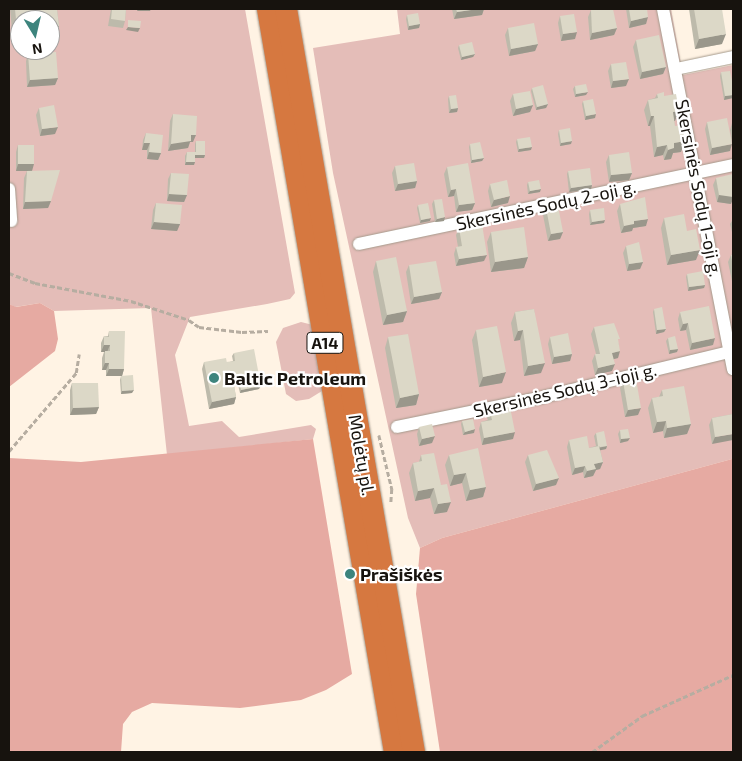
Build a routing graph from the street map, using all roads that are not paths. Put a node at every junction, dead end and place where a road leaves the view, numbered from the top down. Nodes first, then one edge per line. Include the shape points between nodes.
1 (268, 9) edge
2 (286, 9) edge
3 (663, 9) edge
4 (733, 58) edge
5 (676, 69) junction
6 (733, 165) edge
7 (697, 173) junction
8 (9, 189) edge
9 (11, 221) dead end
10 (359, 244) dead end
11 (732, 352) edge
12 (733, 369) edge
13 (397, 427) dead end
14 (395, 752) edge
15 (414, 752) edge

1 - 14 highway, Molėtų pl. / A14
2 - 15 highway, Molėtų pl. / A14
3 - 5 street, Skersinės Sodų 1-oji g.
4 - 5 street
5 - 7 street, Skersinės Sodų 1-oji g.
6 - 7 street, Skersinės Sodų 2-oji g.
7 - 10 street, Skersinės Sodų 2-oji g.
7 - 11 street, Skersinės Sodų 1-oji g.
8 - 9 street
11 - 12 street, Skersinės Sodų 1-oji g.
11 - 13 street, Skersinės Sodų 3-ioji g.

